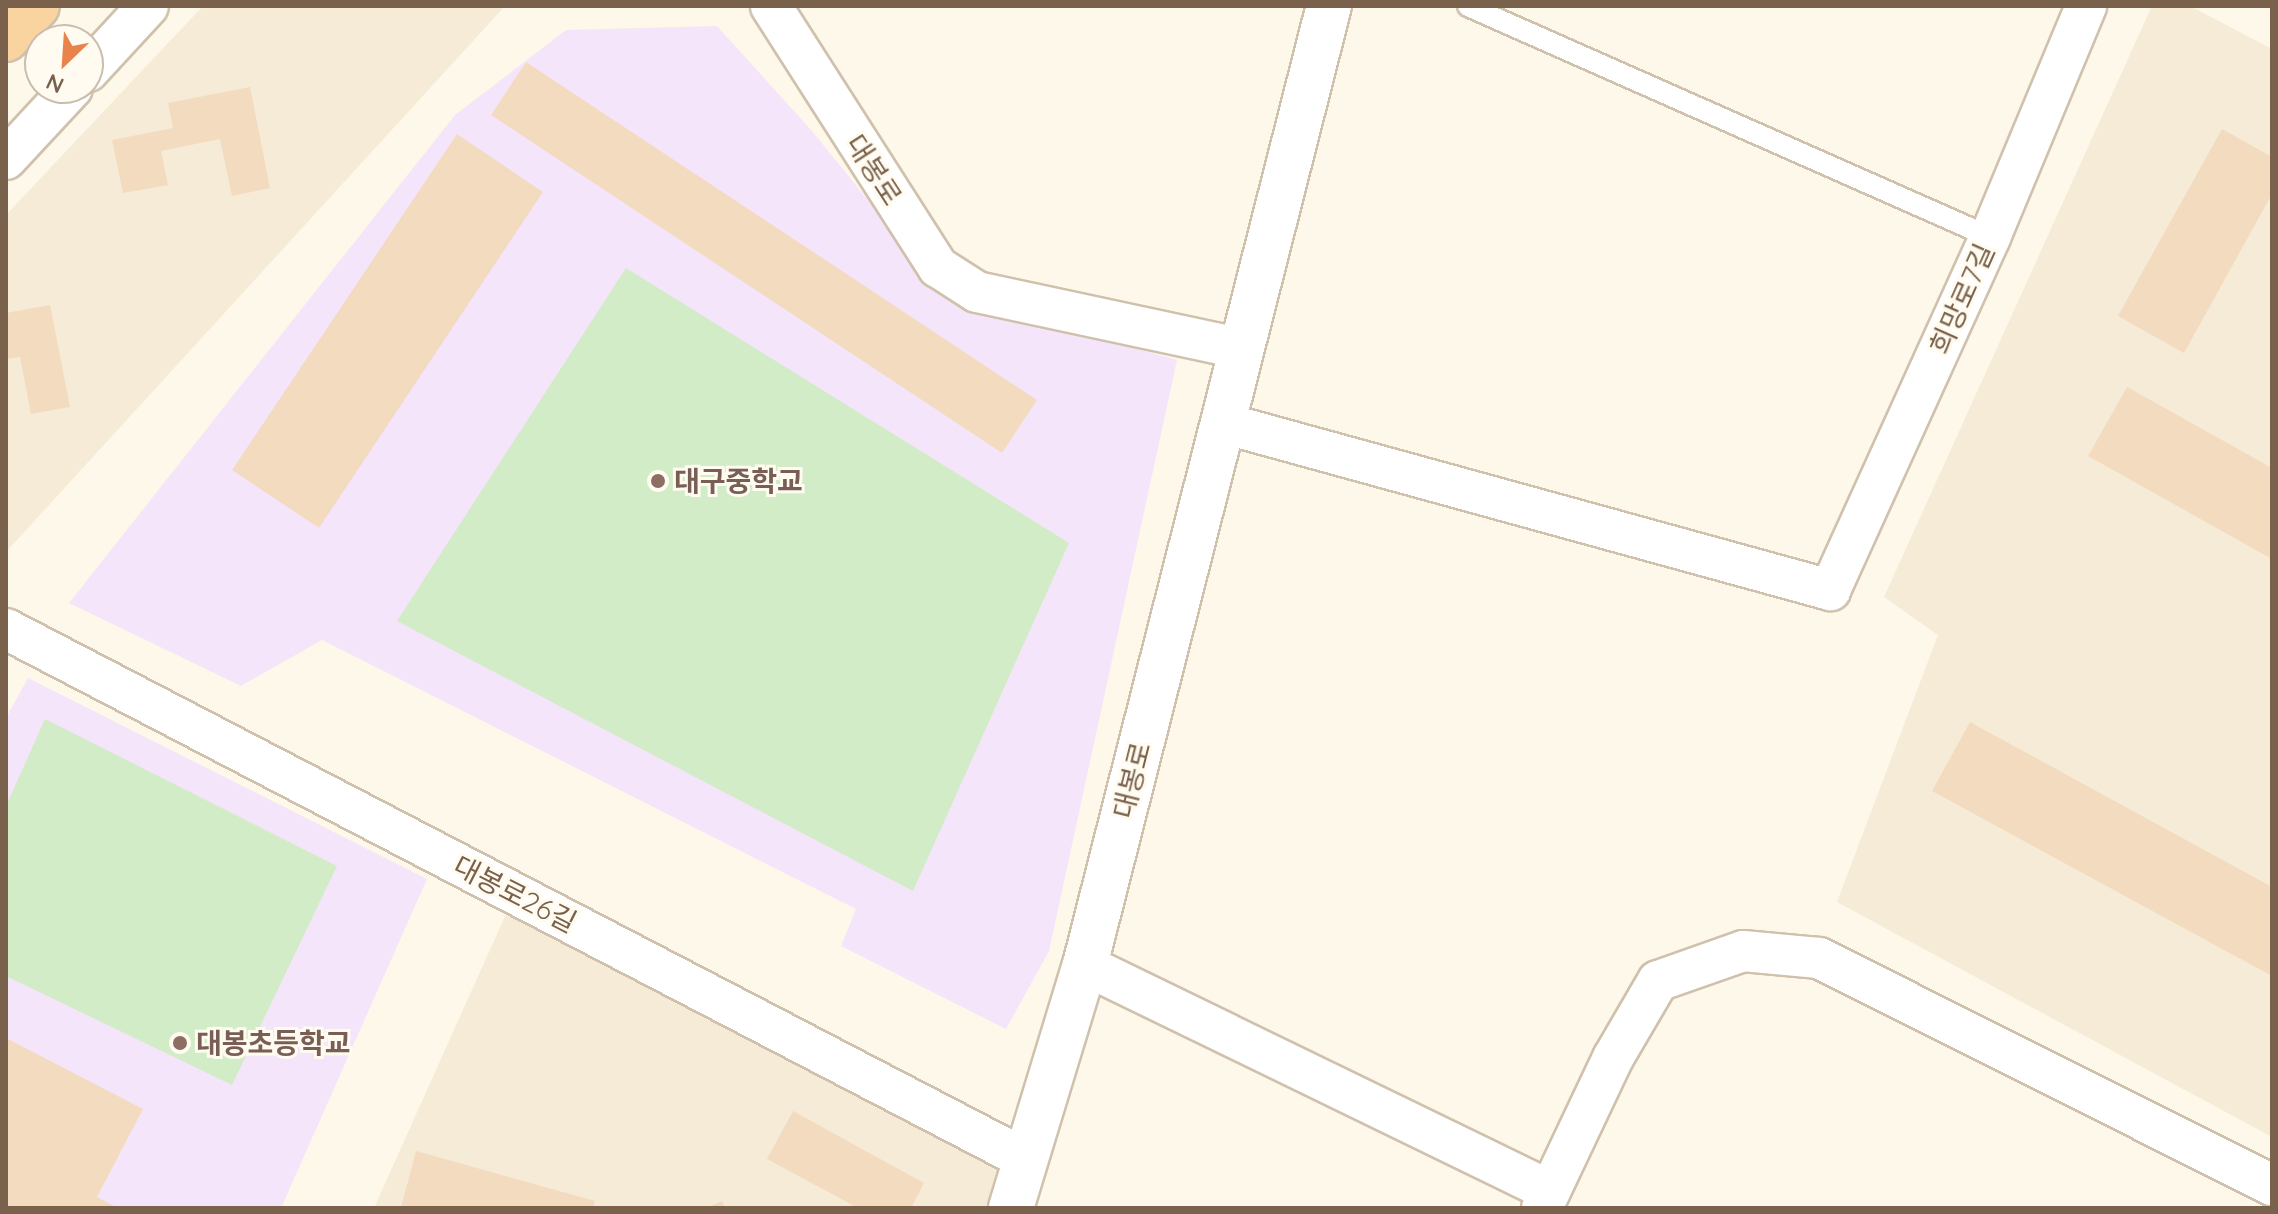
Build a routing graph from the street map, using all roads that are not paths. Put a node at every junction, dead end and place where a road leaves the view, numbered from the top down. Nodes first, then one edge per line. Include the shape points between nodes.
1 (37, 6) edge
2 (148, 6) edge
3 (771, 6) edge
4 (1329, 6) edge
5 (1468, 6) edge
6 (2086, 6) edge
7 (6, 39) edge
8 (104, 54) edge
9 (57, 104) edge
10 (6, 159) edge
11 (1990, 237) junction
12 (1242, 349) junction
13 (1223, 423) junction
14 (6, 629) edge
15 (1085, 965) junction
16 (1025, 1159) junction
17 (2272, 1185) edge
18 (1546, 1200) edge
19 (1011, 1208) edge

1 - 7 highway
2 - 8 street
3 - 12 street, 대봉로 via 938,267 977,292
4 - 12 street, 대봉로
5 - 11 lane
6 - 11 street, 희망로7길
9 - 10 street
11 - 13 street, 희망로7길 via 1830,590
12 - 13 street, 대봉로
13 - 15 street, 대봉로
14 - 16 street, 대봉로26길
15 - 16 street, 대봉로
15 - 18 street
16 - 19 street, 대봉로
17 - 18 street via 1819,958 1743,951 1658,981 1613,1058

